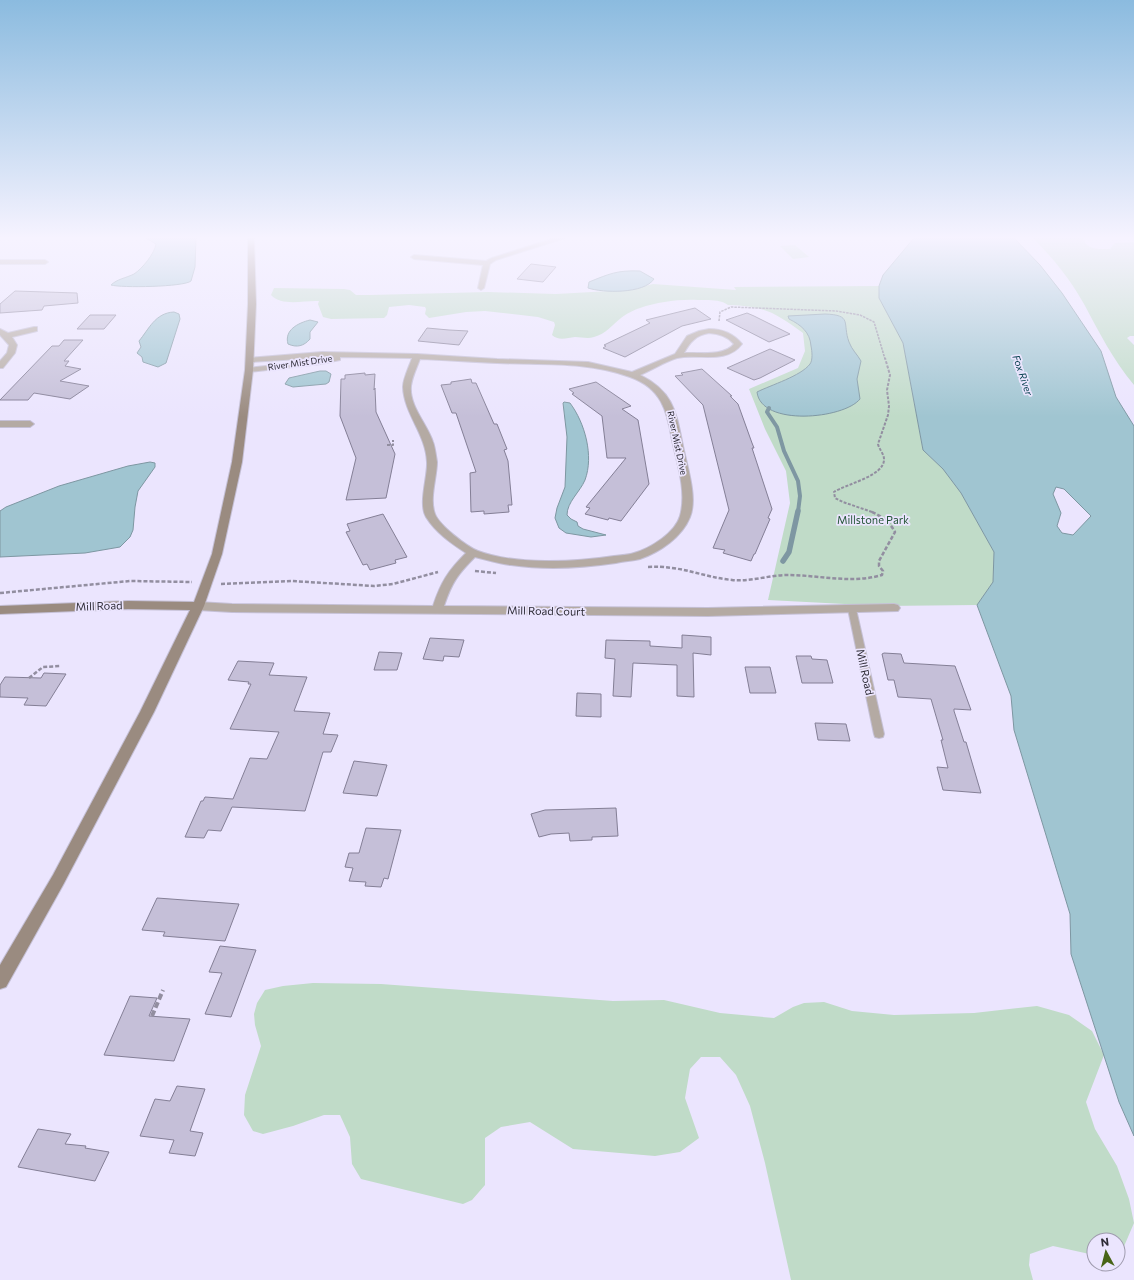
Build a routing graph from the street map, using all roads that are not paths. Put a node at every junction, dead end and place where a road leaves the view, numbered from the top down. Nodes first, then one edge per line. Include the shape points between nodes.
1 (251, 298) edge
2 (34, 329) dead end
3 (0, 331) edge
4 (7, 336) junction
5 (417, 356) junction
6 (678, 356) junction
7 (250, 365) junction
8 (0, 366) edge
9 (634, 375) junction
10 (0, 424) edge
11 (30, 424) dead end
12 (473, 553) junction
13 (198, 606) junction
14 (894, 608) dead end
15 (852, 609) junction
16 (0, 610) edge
17 (437, 610) junction
18 (879, 734) dead end
19 (0, 981) edge

1 - 7 main road
2 - 4 street
3 - 4 street
4 - 8 street via 13,345 11,353
5 - 7 street, River Mist Drive via 350,355 320,362
5 - 9 street, River Mist Drive via 588,364
5 - 12 street, River Mist Drive via 407,386 410,403 429,442 432,463 428,492 430,515 449,537
6 - 6 street via 728,352 738,344 735,338 727,333 698,333 690,337
6 - 9 street
7 - 13 main road via 237,462 217,554
9 - 12 street, River Mist Drive via 659,392 667,402 672,416 688,496 685,517 675,532 660,545 637,556 592,563 510,562
10 - 11 street
12 - 17 street via 445,586
13 - 16 main road, Mill Road via 128,605
13 - 17 street, Mill Road Court
13 - 19 main road via 136,733 58,880
14 - 15 street, Mill Road Court
15 - 17 street, Mill Road Court via 708,612
15 - 18 lane, Mill Road

